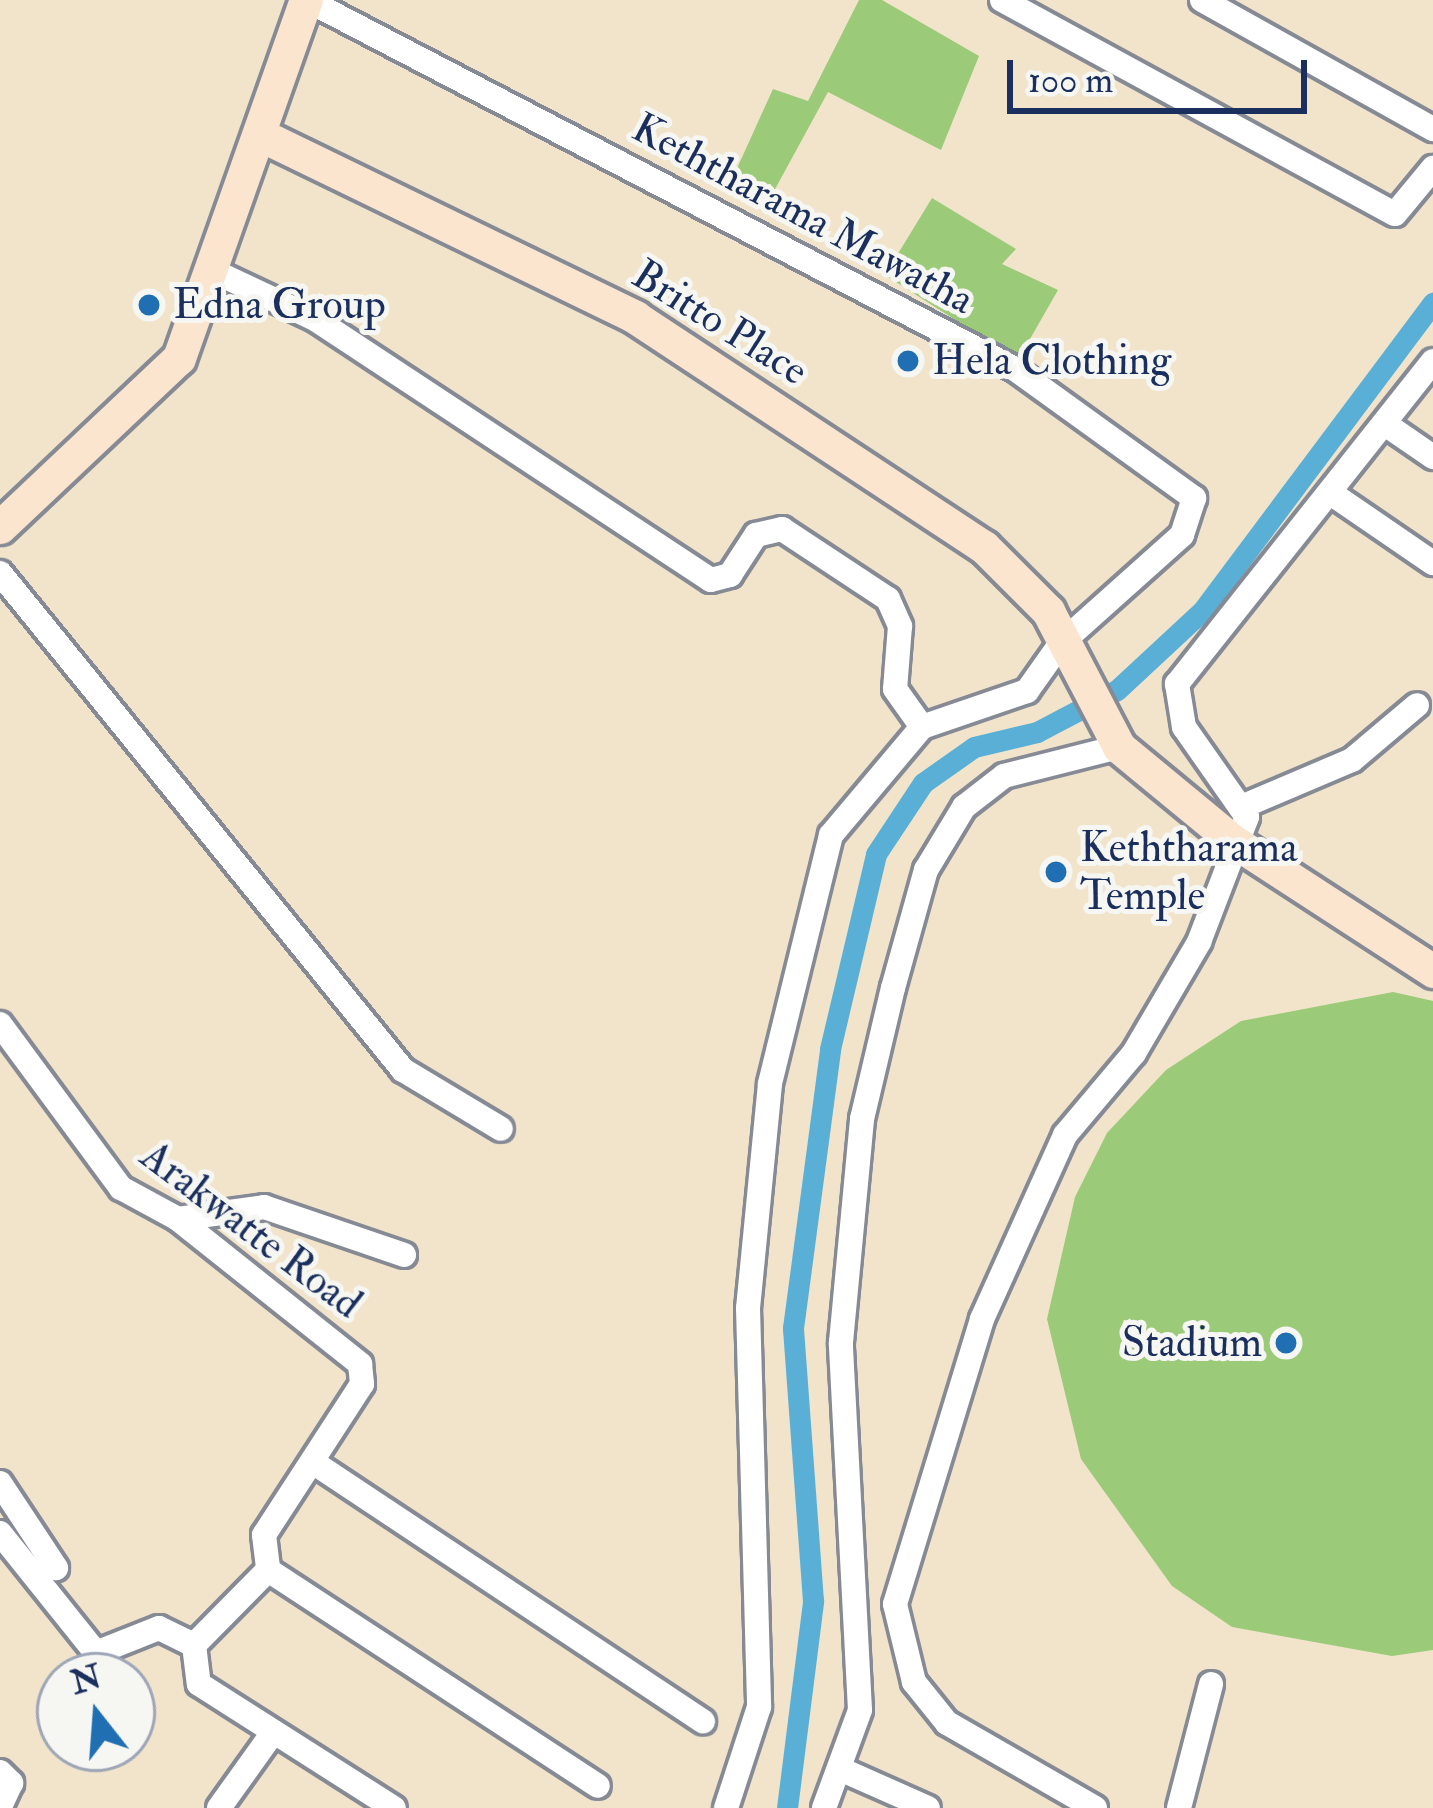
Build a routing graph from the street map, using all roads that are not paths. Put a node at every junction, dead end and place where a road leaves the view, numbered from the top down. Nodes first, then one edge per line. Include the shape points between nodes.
1 (306, 0) edge
2 (1002, 0) edge
3 (1202, 0) edge
4 (1433, 129) edge
5 (263, 136) junction
6 (1433, 168) edge
7 (211, 270) junction
8 (1433, 362) edge
9 (1388, 426) junction
10 (1433, 457) edge
11 (1335, 496) junction
12 (0, 526) edge
13 (1433, 563) edge
14 (0, 573) edge
15 (1066, 653) junction
16 (1417, 705) dead end
17 (922, 727) junction
18 (1113, 737) junction
19 (1246, 805) junction
20 (1233, 841) junction
21 (1433, 971) edge
22 (0, 1024) edge
23 (501, 1130) dead end
24 (178, 1219) junction
25 (404, 1255) dead end
26 (314, 1463) junction
27 (0, 1483) edge
28 (0, 1533) edge
29 (56, 1568) dead end
30 (268, 1570) junction
31 (194, 1645) junction
32 (1210, 1684) dead end
33 (703, 1721) dead end
34 (272, 1734) junction
35 (840, 1769) junction
36 (0, 1772) edge
37 (598, 1786) dead end
38 (0, 1808) edge
39 (219, 1808) edge
40 (394, 1808) edge
41 (726, 1808) edge
42 (824, 1808) edge
43 (928, 1808) edge
44 (1095, 1808) edge
45 (1179, 1808) edge

1 - 5 street
1 - 15 street, Keththarama Mawatha via 1015,369 1149,458 1194,498 1183,535
2 - 6 street via 1395,214
3 - 4 street
5 - 7 street
5 - 15 street, Britto Place via 635,317 984,547 1048,611
7 - 12 street via 179,358
7 - 17 street via 315,319 711,580 730,575 756,535 782,529 888,599 900,626 895,689
8 - 9 street
9 - 10 street
9 - 11 street
11 - 13 street
11 - 19 street via 1177,684 1184,727
14 - 23 street via 403,1070
15 - 17 street via 1027,691
15 - 18 street, Britto Place
16 - 19 street via 1352,760
17 - 41 street via 831,836 770,1084 748,1308 759,1707
18 - 20 street
18 - 35 street via 1004,776 964,807 926,870 893,988 862,1119 841,1342 860,1710
19 - 20 street
20 - 21 street
20 - 44 street via 1198,942 1134,1053 1065,1135 982,1319 895,1604 906,1665 947,1723
22 - 24 street, Arakwatte Road via 121,1188
24 - 25 street via 264,1207
24 - 26 street, Arakwatte Road via 360,1364 362,1384
26 - 30 street, Arakwatte Road via 264,1535
26 - 33 street
27 - 29 street
28 - 31 street via 89,1649 106,1654 159,1628
30 - 31 street
30 - 37 street
31 - 34 street via 199,1684
32 - 45 street
34 - 39 street
34 - 40 street
35 - 42 street
35 - 43 street
36 - 38 street via 11,1783

